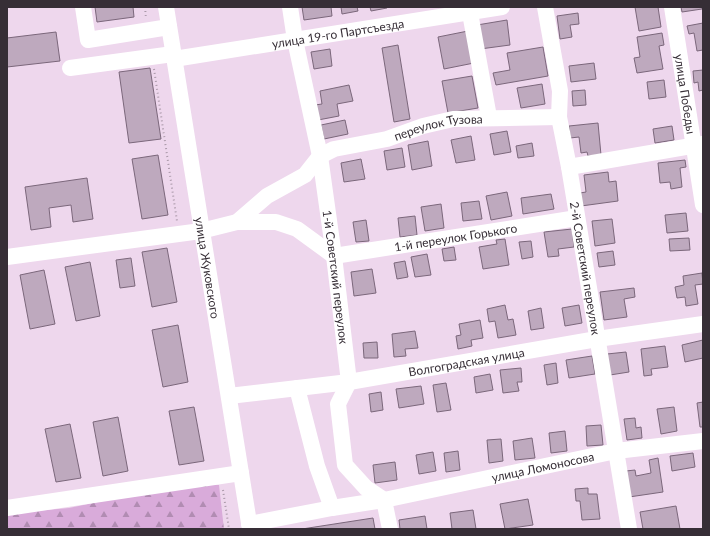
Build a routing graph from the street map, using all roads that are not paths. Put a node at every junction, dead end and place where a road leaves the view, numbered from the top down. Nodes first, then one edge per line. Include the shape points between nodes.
1 (83, 7) edge
2 (166, 7) edge
3 (290, 7) edge
4 (502, 7) edge
5 (545, 7) edge
6 (672, 7) edge
7 (470, 13) junction
8 (169, 28) junction
9 (295, 40) junction
10 (174, 56) junction
11 (70, 68) dead end
12 (489, 117) junction
13 (559, 117) junction
14 (698, 145) edge
15 (320, 156) junction
16 (569, 167) junction
17 (703, 206) edge
18 (577, 218) junction
19 (237, 222) junction
20 (201, 231) junction
21 (334, 256) junction
22 (7, 257) edge
23 (703, 324) edge
24 (597, 339) junction
25 (349, 382) junction
26 (297, 388) junction
27 (229, 396) junction
28 (703, 441) edge
29 (616, 451) junction
30 (241, 473) junction
31 (384, 500) junction
32 (7, 508) edge
33 (332, 508) junction
34 (250, 526) edge
35 (390, 529) edge
36 (629, 529) edge

1 - 8 street via 88,40
2 - 8 street, улица Жуковского
3 - 9 street, 1-й Советский переулок
4 - 7 street, улица 19-го Партсъезда
5 - 13 street, 2-й Советский переулок via 560,91
6 - 14 street, улица Победы
7 - 9 street, улица 19-го Партсъезда
7 - 12 street
8 - 10 street, улица Жуковского
9 - 10 street, улица 19-го Партсъезда
9 - 15 street, 1-й Советский переулок
10 - 11 street, улица 19-го Партсъезда via 152,56
10 - 20 street, улица Жуковского
12 - 13 street, переулок Тузова
12 - 15 street, переулок Тузова via 453,119 423,126 387,139 334,149
13 - 16 street, 2-й Советский переулок
14 - 16 street
14 - 17 street, улица Победы
15 - 19 street via 305,175 267,196
15 - 21 street, 1-й Советский переулок
16 - 18 street, 2-й Советский переулок
18 - 21 street, 1-й переулок Горького
18 - 24 street, 2-й Советский переулок
19 - 20 street
19 - 21 street via 276,222 297,229
20 - 22 street
20 - 27 street, улица Жуковского
21 - 25 street, 1-й Советский переулок
23 - 24 street, Волгоградская улица
24 - 25 street, Волгоградская улица
24 - 29 street, 2-й Советский переулок
25 - 26 street, Волгоградская улица
25 - 31 street via 338,404 345,465 366,488
26 - 27 street, Волгоградская улица
26 - 33 street via 317,466
27 - 30 street, улица Жуковского
28 - 29 street, улица Ломоносова
29 - 31 street, улица Ломоносова
29 - 36 street, 2-й Советский переулок
30 - 32 street
30 - 34 street, улица Жуковского
31 - 33 street, улица Ломоносова
31 - 35 street
33 - 34 street, улица Ломоносова

